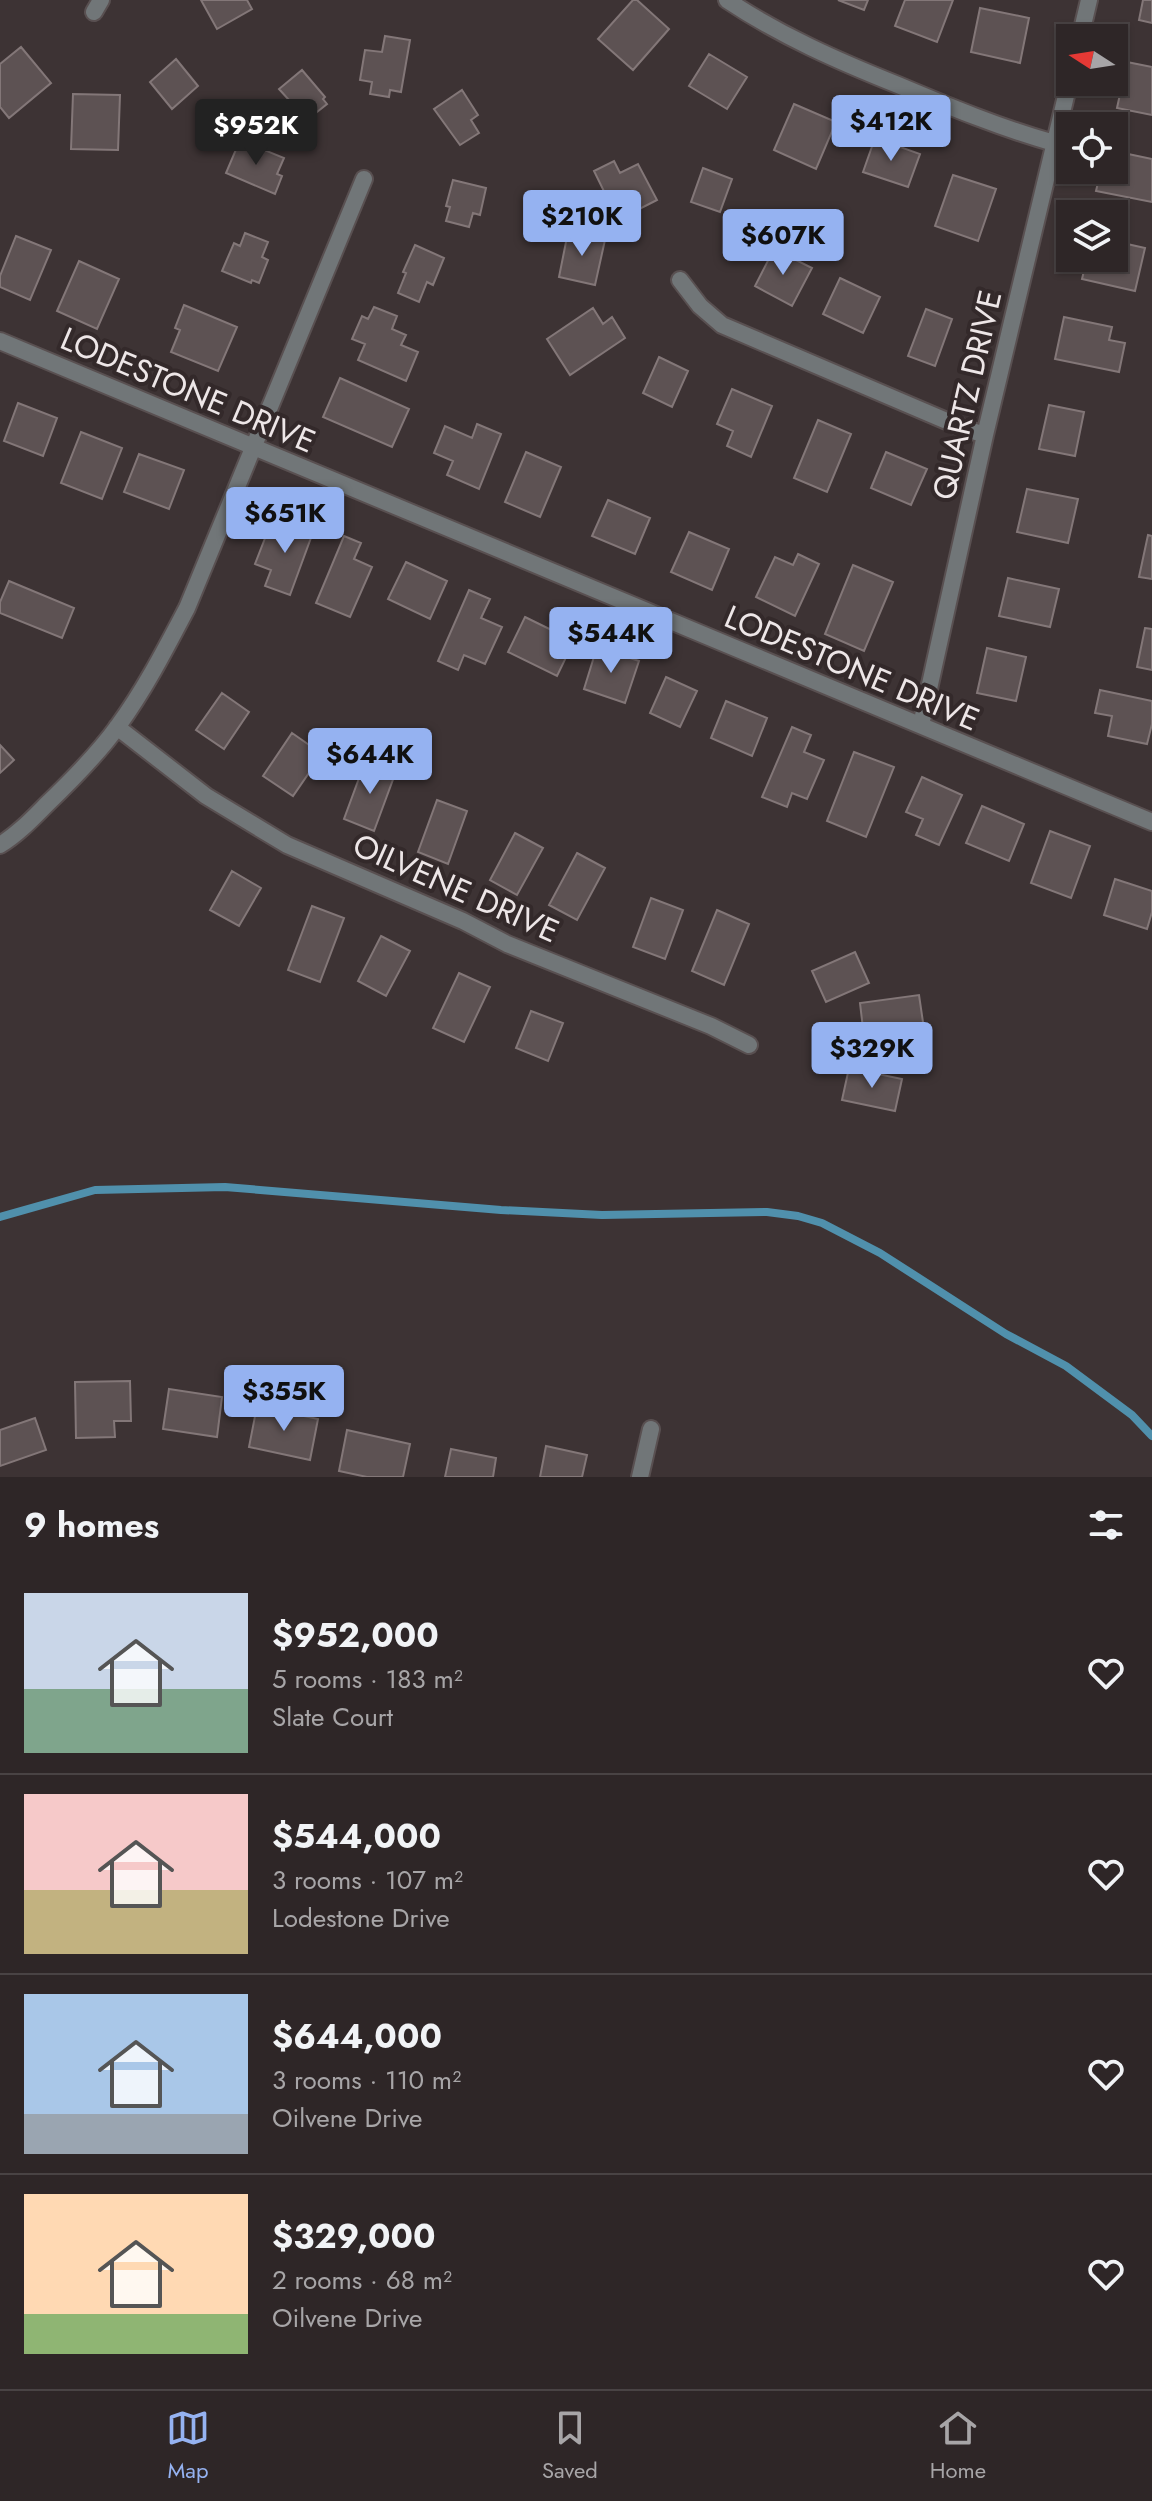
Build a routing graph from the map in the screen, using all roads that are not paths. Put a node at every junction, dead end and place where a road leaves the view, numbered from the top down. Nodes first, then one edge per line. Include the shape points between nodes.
1 (727, 0) edge
2 (1089, 0) edge
3 (1083, 24) edge
4 (1066, 96) edge
5 (1054, 143) junction
6 (364, 179) dead end
7 (680, 280) dead end
8 (0, 341) edge
9 (985, 435) junction
10 (253, 449) junction
11 (921, 725) junction
12 (117, 727) junction
13 (1152, 822) edge
14 (0, 845) edge
15 (749, 1045) dead end
16 (651, 1429) dead end
17 (640, 1477) edge

1 - 5 street via 831,58 980,120
2 - 3 street
4 - 5 street, QUARTZ DRIVE
5 - 9 street, QUARTZ DRIVE
6 - 10 street
7 - 9 street via 722,325
8 - 10 street, LODESTONE DRIVE
9 - 11 street, QUARTZ DRIVE
10 - 11 street, LODESTONE DRIVE
10 - 12 street via 187,608
11 - 13 street, LODESTONE DRIVE
12 - 14 street via 62,790
12 - 15 street, OILVENE DRIVE via 206,796 287,845
16 - 17 street

